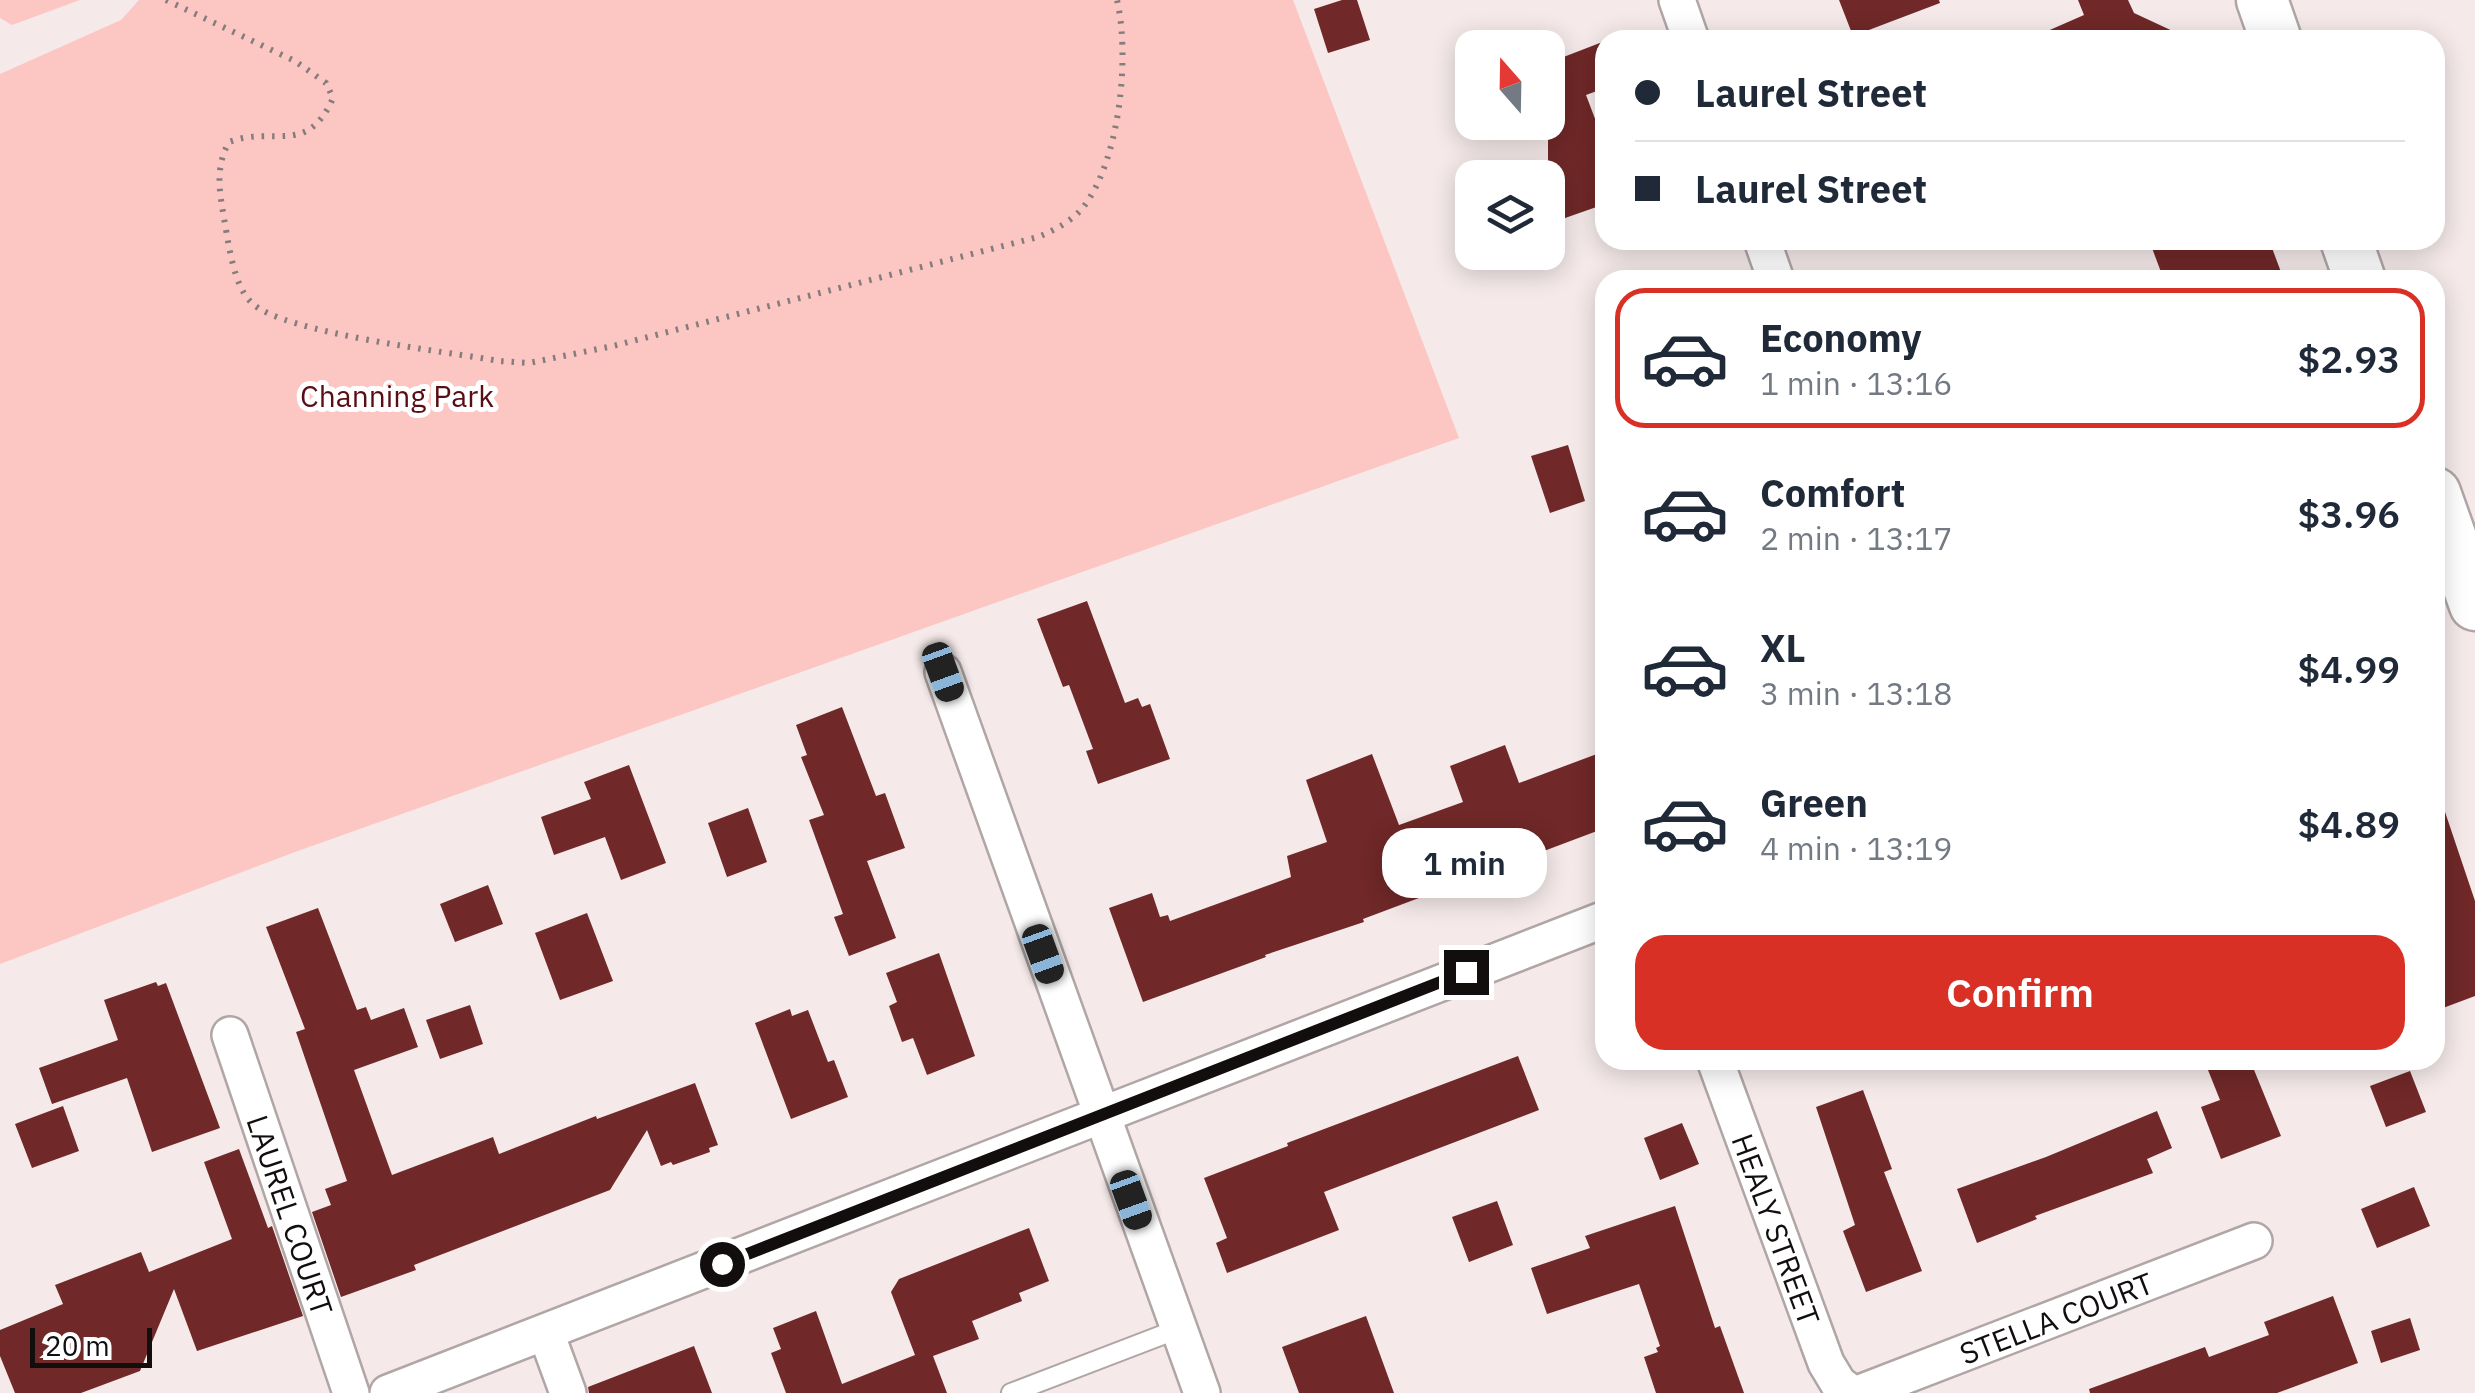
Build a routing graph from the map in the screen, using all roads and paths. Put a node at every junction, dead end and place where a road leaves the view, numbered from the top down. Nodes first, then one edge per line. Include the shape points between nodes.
1 (166, 0) edge
2 (1117, 0) edge
3 (1677, 0) edge
4 (2262, 0) edge
5 (1688, 30) edge
6 (2272, 30) edge
7 (2445, 528) edge
8 (2463, 592) edge
9 (943, 672) dead end
10 (1595, 922) edge
11 (230, 1035) dead end
12 (1719, 1070) edge
13 (1100, 1114) junction
14 (2254, 1240) dead end
15 (1178, 1328) junction
16 (546, 1333) junction
17 (351, 1393) edge
18 (388, 1393) edge
19 (568, 1393) edge
20 (1012, 1393) edge
21 (1202, 1393) edge
22 (1851, 1393) edge
23 (1860, 1393) edge

1 - 2 path via 294,61 326,83 333,98 324,118 302,135 242,137 229,142 219,159 228,244 251,303 316,329 529,363 1060,228 1086,204 1106,166 1120,92
3 - 5 street
4 - 6 main road
7 - 8 main road
9 - 13 street
10 - 13 street
11 - 17 street, LAUREL COURT
12 - 22 street, HEALY STREET via 1826,1363
13 - 15 street
13 - 16 street
14 - 23 street, STELLA COURT
15 - 20 lane
15 - 21 street
16 - 18 street
16 - 19 street

